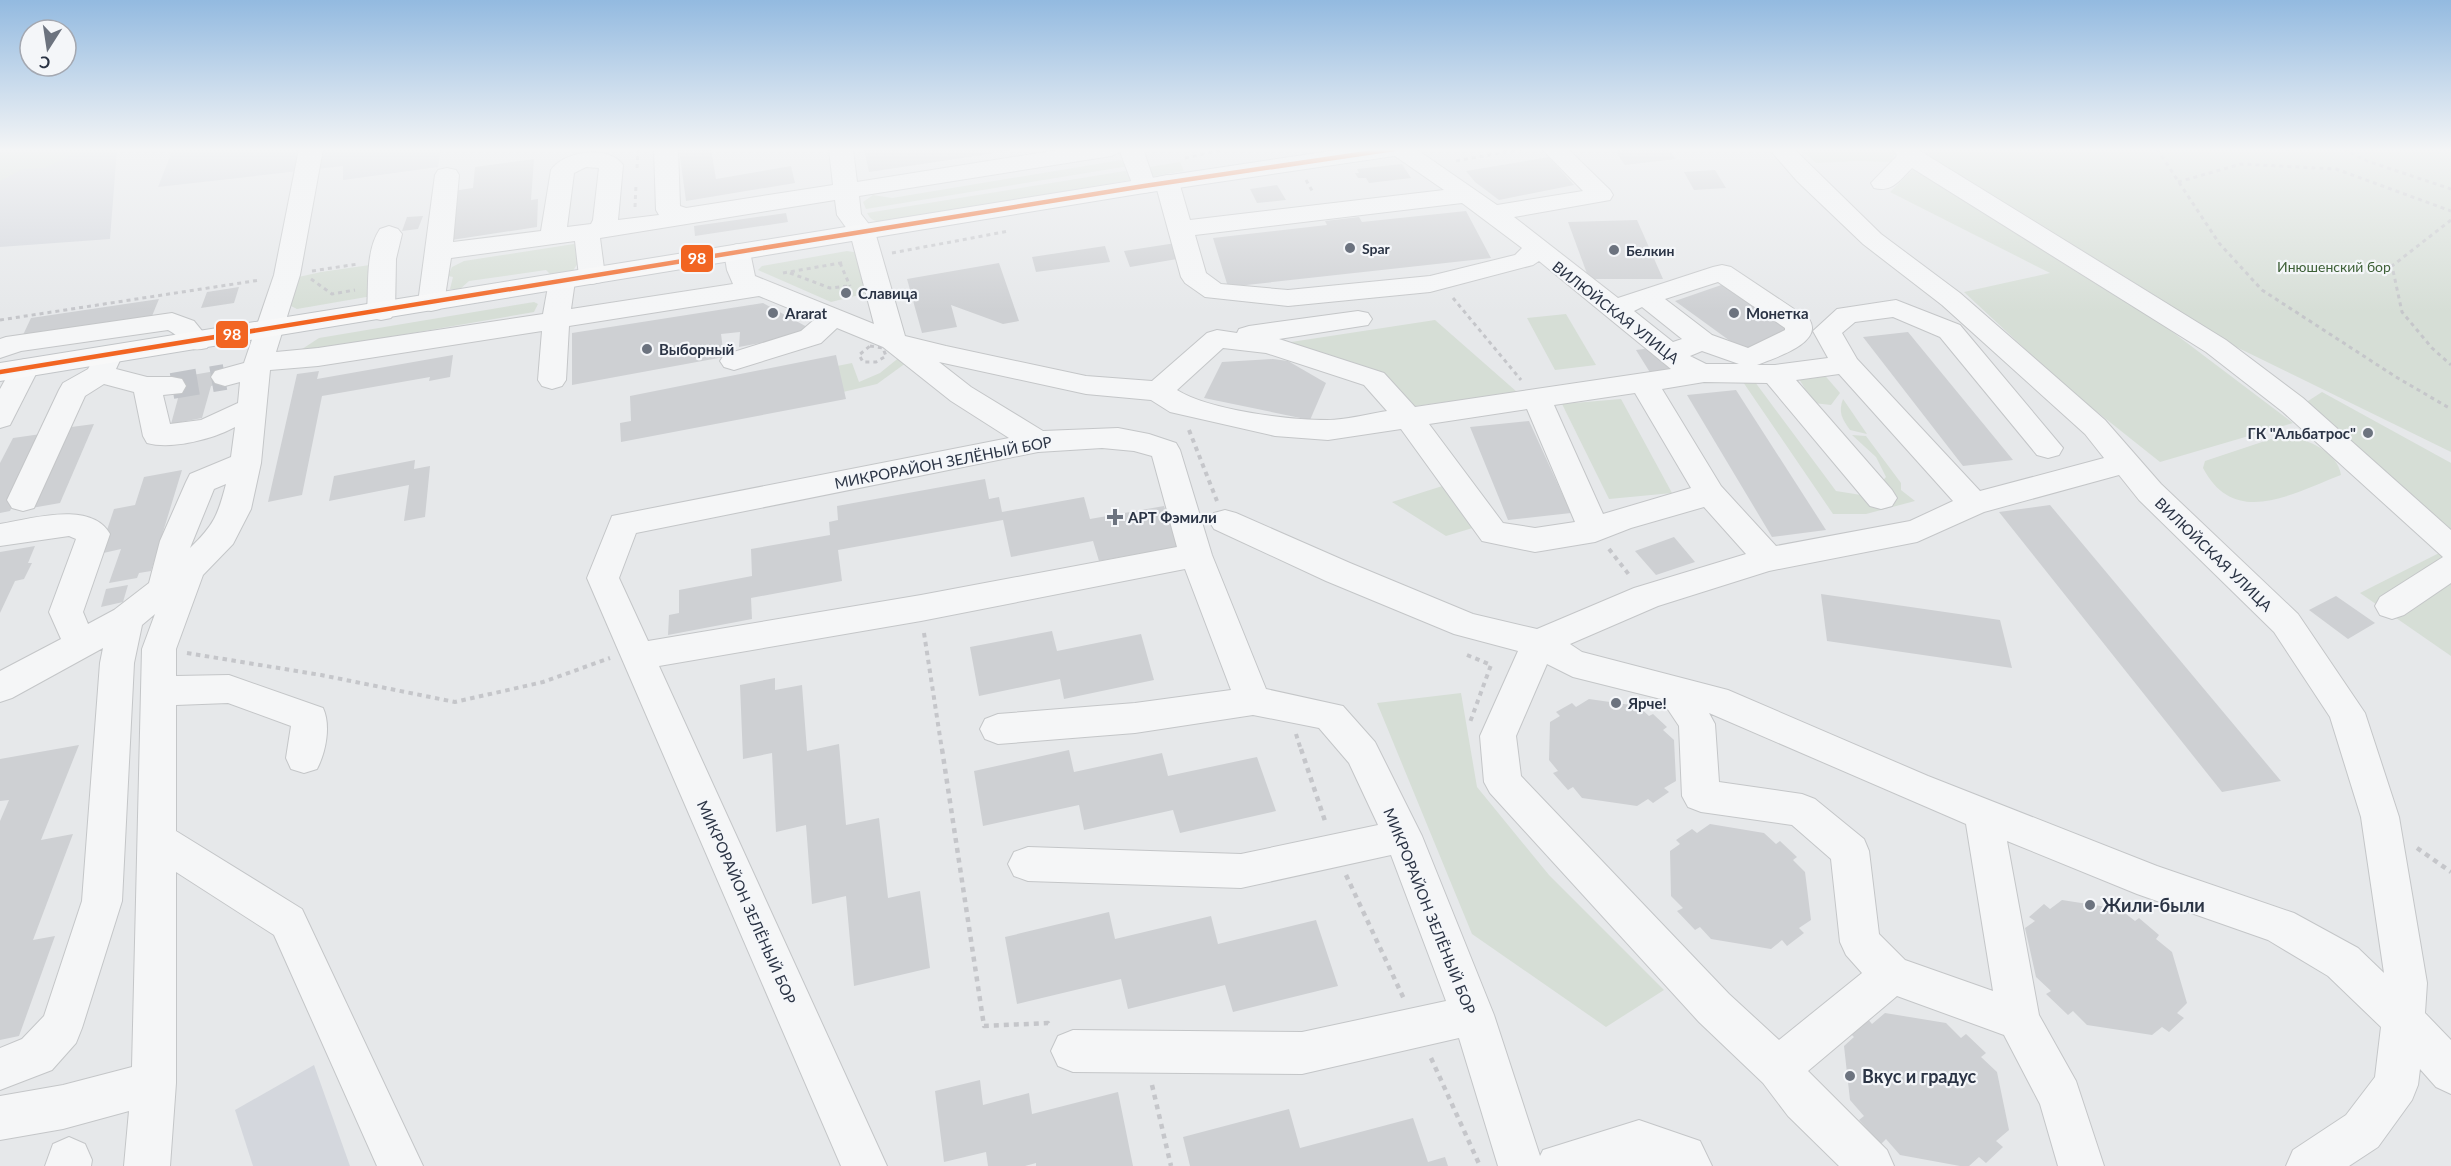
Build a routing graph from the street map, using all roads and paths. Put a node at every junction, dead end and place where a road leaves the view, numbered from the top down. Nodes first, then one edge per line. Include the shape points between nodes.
1 (301, 203) edge
2 (444, 203) edge
3 (558, 203) edge
4 (608, 203) edge
5 (668, 203) edge
6 (768, 203) edge
7 (847, 203) edge
8 (1044, 203) edge
9 (1172, 203) edge
10 (1395, 203) edge
11 (1476, 203) edge
12 (1552, 203) edge
13 (1835, 203) edge
14 (1988, 203) edge
15 (2192, 203) edge
16 (2430, 203) edge
17 (2451, 211) edge
18 (1490, 214) junction
19 (684, 216) junction
20 (2451, 220) edge
21 (1182, 229) junction
22 (593, 230) junction
23 (389, 234) dead end
24 (554, 236) junction
25 (866, 245) junction
26 (1537, 249) junction
27 (439, 252) junction
28 (737, 252) junction
29 (383, 259) junction
30 (789, 272) junction
31 (287, 275) junction
32 (592, 276) junction
33 (562, 281) junction
34 (753, 285) junction
35 (849, 286) dead end
36 (1449, 293) dead end
37 (1645, 296) junction
38 (431, 303) junction
39 (1614, 309) junction
40 (381, 312) junction
41 (834, 317) junction
42 (1358, 319) dead end
43 (0, 320) edge
44 (556, 320) junction
45 (268, 330) junction
46 (1217, 339) junction
47 (1702, 340) junction
48 (893, 341) junction
49 (197, 342) junction
50 (0, 350) edge
51 (1668, 353) junction
52 (734, 361) dead end
53 (1846, 364) junction
54 (104, 365) junction
55 (257, 365) junction
56 (2451, 365) edge
57 (13, 370) edge
58 (1704, 373) junction
59 (1775, 374) junction
60 (225, 377) tunnel mouth
61 (552, 380) dead end
62 (1644, 383) junction
63 (1169, 398) junction
64 (1537, 399) junction
65 (3, 407) edge
66 (252, 409) junction
67 (2451, 409) edge
68 (1407, 416) junction
69 (1038, 442) junction
70 (2048, 448) dead end
71 (2124, 463) junction
72 (1710, 494) junction
73 (1881, 498) dead end
74 (23, 500) dead end
75 (1974, 504) junction
76 (1226, 521) joint
77 (1596, 531) junction
78 (0, 536) edge
79 (2451, 548) edge
80 (1196, 555) junction
81 (1768, 559) junction
82 (2451, 567) edge
83 (177, 579) junction
84 (1646, 597) junction
85 (2392, 606) dead end
86 (921, 608) junction
87 (126, 619) junction
88 (1539, 643) junction
89 (84, 644) junction
90 (159, 649) junction
91 (635, 652) junction
92 (1467, 655) dead end
93 (1491, 664) dead end
94 (0, 688) edge
95 (1673, 688) junction
96 (160, 691) junction
97 (1270, 705) junction
98 (998, 729) dead end
99 (304, 758) dead end
100 (1983, 814) junction
101 (1404, 836) junction
102 (158, 840) junction
103 (1335, 851) junction
104 (1028, 864) dead end
105 (1891, 975) junction
106 (1473, 1015) junction
107 (2019, 1020) junction
108 (2403, 1020) junction
109 (1417, 1027) junction
110 (1073, 1051) joint
111 (1144, 1051) junction
112 (1778, 1068) junction
113 (0, 1069) edge
114 (2451, 1072) edge
115 (153, 1083) junction
116 (0, 1118) edge
117 (147, 1166) edge
118 (400, 1166) edge
119 (864, 1166) edge
120 (1172, 1166) edge
121 (1480, 1166) edge
122 (1521, 1166) edge
123 (1559, 1166) edge
124 (1689, 1166) edge
125 (1871, 1166) edge
126 (2081, 1166) edge
127 (2308, 1166) edge

1 - 31 street
2 - 27 street
3 - 24 street
4 - 22 street via 606,220
5 - 19 street via 668,210
6 - 19 street
7 - 25 street
8 - 25 main road
9 - 21 street
10 - 21 street
11 - 18 street, ВИЛЮЙСКАЯ УЛИЦА
12 - 18 street
13 - 71 street, ВИЛЮЙСКАЯ УЛИЦА via 1872,238 1951,299 2095,427
14 - 79 street via 2216,346 2293,405
15 - 67 path via 2219,243 2262,290
16 - 17 path
18 - 26 street, ВИЛЮЙСКАЯ УЛИЦА
19 - 22 street
20 - 56 path via 2392,266 2402,312
21 - 26 street via 1194,277 1214,291 1288,298 1430,284 1524,260
22 - 24 street
22 - 32 street
23 - 29 street
24 - 27 street
25 - 28 main road
25 - 30 path
25 - 48 street
26 - 39 street, ВИЛЮЙСКАЯ УЛИЦА
27 - 38 street
28 - 32 main road
28 - 34 street via 740,270
29 - 31 path
29 - 40 street
30 - 34 path
30 - 35 path via 830,288
31 - 43 path
31 - 45 street
32 - 33 main road
33 - 38 main road
33 - 44 street
34 - 41 street
34 - 44 street
36 - 64 path
37 - 39 street
37 - 47 street
37 - 47 street via 1722,273 1799,325 1798,334 1785,343 1749,358
38 - 40 main road
39 - 51 street, ВИЛЮЙСКАЯ УЛИЦА
40 - 45 main road
41 - 48 street
41 - 52 street via 811,337
42 - 46 street
44 - 55 street
44 - 61 street
45 - 49 main road
45 - 55 street
46 - 63 street
46 - 68 street via 1269,345 1374,379
47 - 51 street
48 - 63 street via 1086,385
48 - 69 street via 962,394
49 - 50 street via 184,327 172,321 16,343
49 - 54 main road
51 - 58 street, ВИЛЮЙСКАЯ УЛИЦА via 1686,367
53 - 59 street, ВИЛЮЙСКАЯ УЛИЦА
53 - 70 street via 1827,331 1847,315 1896,308 1950,330
53 - 75 street
54 - 57 main road
54 - 66 street via 159,386 158,436 208,429
54 - 74 street via 73,390
55 - 60 street
55 - 66 street
57 - 65 street
58 - 59 street, ВИЛЮЙСКАЯ УЛИЦА
58 - 62 street
59 - 73 street
62 - 64 street
62 - 72 street
63 - 68 street via 1275,426 1328,430
63 - 76 path
64 - 68 street
64 - 77 street
66 - 83 street via 246,463 235,509 222,536
68 - 77 street via 1493,533 1535,540
69 - 80 street, МИКРОРАЙОН ЗЕЛЁНЫЙ БОР via 1129,438 1165,450
69 - 91 street, МИКРОРАЙОН ЗЕЛЁНЫЙ БОР via 623,524 603,578
71 - 75 street
71 - 108 street, ВИЛЮЙСКАЯ УЛИЦА via 2286,623 2347,713 2380,817 2406,983
72 - 77 street via 1620,520
72 - 81 street
75 - 81 street via 1917,531
76 - 88 street via 1466,625
77 - 84 path
78 - 89 street via 72,524 94,534 66,612
80 - 86 street
80 - 97 street, МИКРОРАЙОН ЗЕЛЁНЫЙ БОР
81 - 84 street
82 - 85 street
83 - 87 street
83 - 90 street
84 - 88 street
86 - 91 street
86 - 110 path via 984,1026 1048,1023
87 - 89 street
87 - 113 street via 117,663 102,901 62,1028 37,1055
88 - 95 street via 1573,663
88 - 112 street via 1498,736 1503,782 1714,1008
89 - 94 street
90 - 91 path via 455,702 543,682
90 - 96 street
91 - 119 street, МИКРОРАЙОН ЗЕЛЁНЫЙ БОР
92 - 93 path
95 - 100 street via 1715,700
95 - 105 street via 1697,724 1701,796 1802,810 1850,851 1860,942
96 - 99 street via 229,689 310,718
96 - 102 street
97 - 98 street
97 - 101 street, МИКРОРАЙОН ЗЕЛЁНЫЙ БОР via 1329,716 1362,753
97 - 103 path
100 - 107 street
100 - 108 street via 2151,882 2280,926 2343,962
101 - 103 street
101 - 106 street, МИКРОРАЙОН ЗЕЛЁНЫЙ БОР
102 - 115 street
102 - 118 street via 288,922
103 - 104 street via 1241,871
103 - 109 path
105 - 107 street
105 - 112 street
106 - 109 street
106 - 122 street, МИКРОРАЙОН ЗЕЛЁНЫЙ БОР
107 - 126 street via 2060,1097
108 - 114 street
108 - 127 street, ВИЛЮЙСКАЯ УЛИЦА via 2396,1085 2362,1131
109 - 111 street via 1302,1053
109 - 121 path
110 - 111 street
111 - 120 path
112 - 125 street via 1804,1100
115 - 116 street via 63,1107
115 - 117 street
123 - 124 street via 1638,1143 1684,1157

